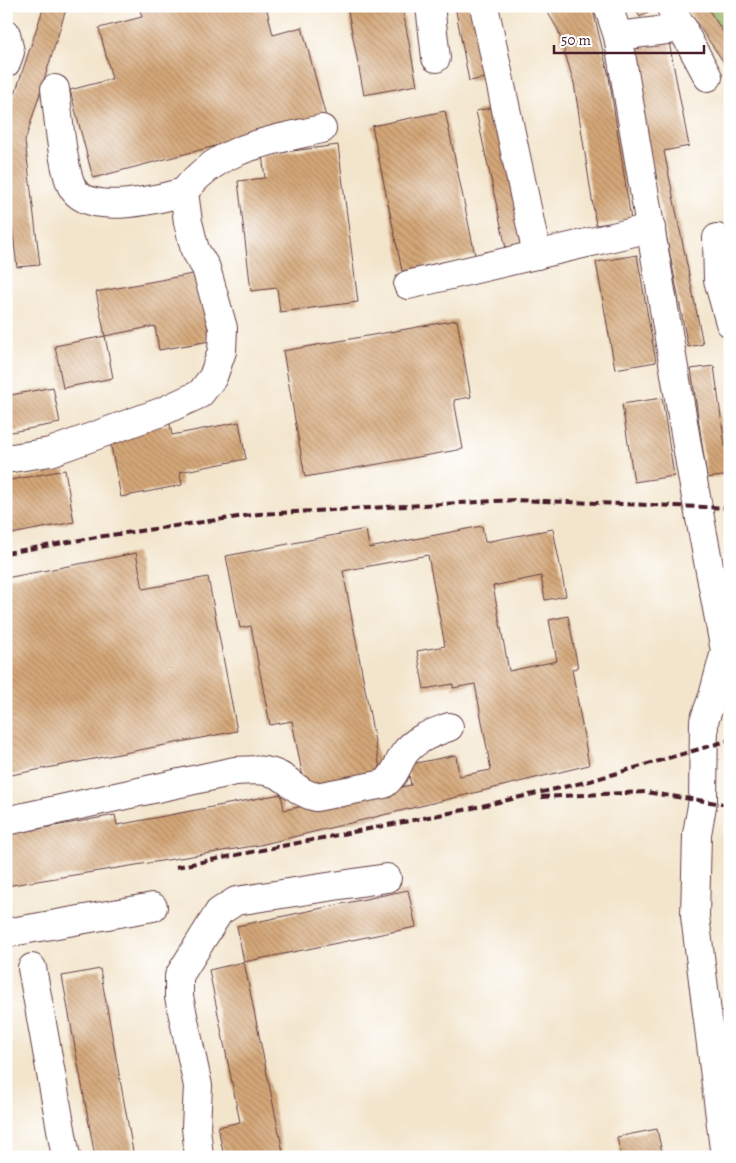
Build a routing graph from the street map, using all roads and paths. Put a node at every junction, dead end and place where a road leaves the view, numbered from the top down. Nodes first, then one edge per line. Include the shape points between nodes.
1 (430, 6) edge
2 (484, 6) edge
3 (608, 6) edge
4 (677, 17) edge
5 (6, 34) edge
6 (618, 36) junction
7 (436, 58) dead end
8 (6, 64) edge
9 (708, 77) dead end
10 (55, 89) dead end
11 (322, 129) dead end
12 (184, 192) junction
13 (651, 228) junction
14 (717, 238) dead end
15 (537, 255) junction
16 (408, 285) dead end
17 (730, 323) edge
18 (6, 459) edge
19 (722, 694) edge
20 (448, 727) dead end
21 (6, 821) edge
22 (387, 878) dead end
23 (154, 907) dead end
24 (6, 933) edge
25 (32, 968) dead end
26 (724, 1104) edge
27 (66, 1157) edge
28 (199, 1157) edge
29 (725, 1157) edge

1 - 7 street
2 - 15 street
3 - 6 street
4 - 6 street
4 - 9 street
5 - 8 street via 10,52
6 - 13 street
10 - 12 street via 64,157 72,187 86,198 116,205
11 - 12 street via 240,149 197,175
12 - 18 street via 195,250 206,268 223,328 222,351 214,377 200,394 161,412 50,452
13 - 15 street
13 - 19 street via 725,651
14 - 17 street via 718,280
15 - 16 street
19 - 26 street via 704,721 703,800 697,834 695,916
20 - 21 street via 424,736 405,752 392,778 384,784 316,797 305,794 270,772 259,769 235,771
22 - 28 street via 236,901 219,912 180,976 179,997 198,1086 196,1127
23 - 24 street
25 - 27 street
26 - 29 street

